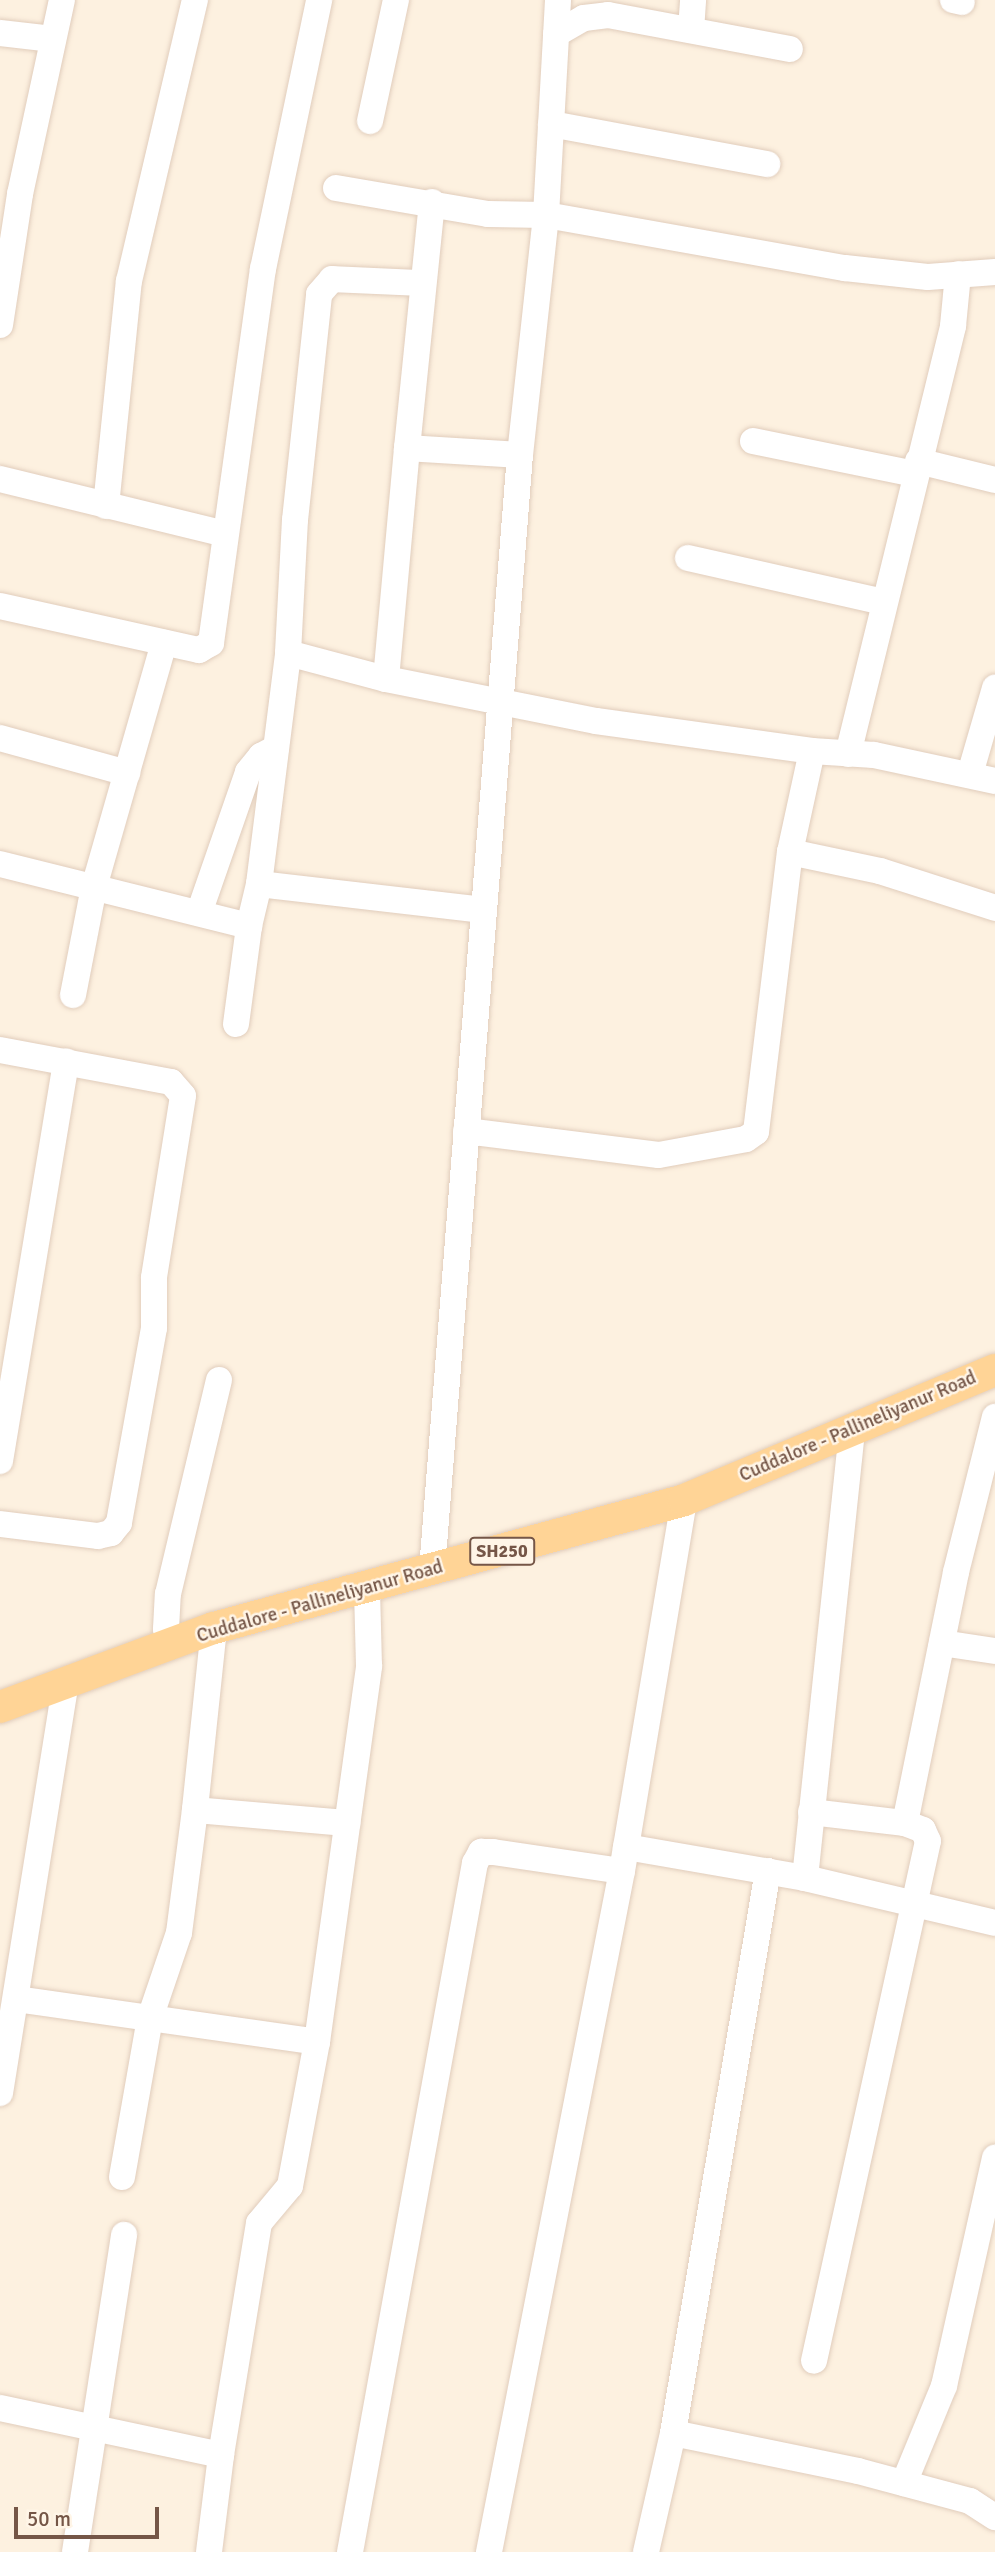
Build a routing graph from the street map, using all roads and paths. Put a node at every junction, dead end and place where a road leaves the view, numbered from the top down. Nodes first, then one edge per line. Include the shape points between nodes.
1 (62, 0) edge
2 (195, 0) edge
3 (319, 0) edge
4 (396, 0) edge
5 (558, 0) edge
6 (693, 0) edge
7 (610, 7) edge
8 (691, 30) junction
9 (0, 33) edge
10 (556, 34) junction
11 (53, 39) junction
12 (790, 49) dead end
13 (370, 121) dead end
14 (551, 124) junction
15 (767, 164) dead end
16 (335, 188) dead end
17 (432, 202) junction
18 (546, 215) junction
19 (995, 272) edge
20 (958, 274) junction
21 (421, 283) junction
22 (0, 326) edge
23 (753, 441) dead end
24 (407, 448) junction
25 (520, 455) junction
26 (916, 467) junction
27 (0, 479) edge
28 (995, 480) edge
29 (106, 506) junction
30 (225, 534) junction
31 (688, 558) dead end
32 (884, 602) junction
33 (0, 606) edge
34 (164, 643) junction
35 (288, 653) junction
36 (386, 679) junction
37 (995, 688) edge
38 (499, 700) junction
39 (0, 738) edge
40 (276, 748) junction
41 (812, 751) junction
42 (848, 754) junction
43 (127, 773) junction
44 (982, 777) edge
45 (790, 852) junction
46 (0, 864) edge
47 (259, 884) junction
48 (94, 887) junction
49 (995, 908) edge
50 (483, 910) junction
51 (199, 913) junction
52 (249, 926) junction
53 (73, 995) dead end
54 (236, 1024) dead end
55 (0, 1050) edge
56 (66, 1060) junction
57 (466, 1131) junction
58 (995, 1370) edge
59 (219, 1380) dead end
60 (995, 1417) edge
61 (852, 1430) junction
62 (0, 1461) edge
63 (684, 1500) junction
64 (0, 1524) edge
65 (432, 1570) junction
66 (367, 1587) junction
67 (214, 1628) junction
68 (942, 1643) junction
69 (171, 1645) junction
70 (995, 1651) edge
71 (65, 1687) junction
72 (0, 1707) edge
73 (195, 1810) junction
74 (811, 1812) junction
75 (905, 1822) junction
76 (348, 1823) junction
77 (624, 1859) junction
78 (768, 1871) junction
79 (804, 1878) junction
80 (914, 1902) junction
81 (995, 1923) edge
82 (16, 1999) junction
83 (150, 2018) junction
84 (317, 2042) junction
85 (0, 2093) edge
86 (995, 2158) edge
87 (122, 2177) dead end
88 (124, 2235) dead end
89 (814, 2361) dead end
90 (0, 2408) edge
91 (94, 2430) junction
92 (673, 2433) junction
93 (220, 2455) junction
94 (904, 2483) junction
95 (994, 2515) edge
96 (75, 2552) edge
97 (209, 2552) edge
98 (350, 2552) edge
99 (489, 2552) edge
100 (646, 2552) edge

1 - 11 street
2 - 29 street via 129,281
3 - 30 street via 263,269
4 - 13 street
5 - 10 street
6 - 8 street
7 - 8 street
7 - 10 street
8 - 12 street
9 - 11 street
10 - 14 street
11 - 22 street via 20,194
14 - 15 street
14 - 18 street
16 - 17 street
17 - 18 street via 488,214
17 - 21 street
18 - 20 street via 845,268 928,277
18 - 25 street
19 - 20 street
20 - 26 street via 953,326
21 - 24 street
21 - 35 street via 332,279 318,295 295,520
23 - 26 street
24 - 25 street
24 - 36 street
25 - 38 street
26 - 28 street
26 - 32 street
27 - 29 street
29 - 30 street
30 - 34 street via 211,643 199,650
31 - 32 street
32 - 42 street
33 - 34 street
34 - 43 street
35 - 36 street
35 - 40 street
36 - 38 street
37 - 44 street
38 - 41 street via 659,732
38 - 50 street
39 - 43 street
40 - 47 street
40 - 51 street via 261,756 248,772
41 - 42 street
41 - 45 street
42 - 44 street
43 - 48 street
45 - 49 street via 880,871
45 - 57 street via 756,1132 746,1139 659,1155
46 - 48 street
47 - 50 street
47 - 52 street
48 - 51 street
48 - 53 street
50 - 57 street
51 - 52 street
52 - 54 street
55 - 56 street
56 - 62 street
56 - 64 street via 171,1082 183,1096 154,1278 154,1328 118,1522 111,1533 98,1536
57 - 65 street
58 - 61 main road, Cuddalore - Pallineliyanur Road / SH250
59 - 69 street via 168,1594 166,1629
60 - 68 street
61 - 63 main road, Cuddalore - Pallineliyanur Road / SH250
61 - 74 street
63 - 65 main road, Cuddalore - Pallineliyanur Road / SH250
63 - 77 street
65 - 66 main road, Cuddalore - Pallineliyanur Road / SH250
66 - 67 main road, Cuddalore - Pallineliyanur Road / SH250
66 - 76 street via 369,1666
67 - 69 main road, Cuddalore - Pallineliyanur Road / SH250
67 - 73 street
68 - 70 street
68 - 75 street
69 - 71 main road, Cuddalore - Pallineliyanur Road / SH250
71 - 72 main road, Cuddalore - Pallineliyanur Road / SH250
71 - 82 street
73 - 76 street
73 - 83 street via 179,1933
74 - 75 street
74 - 79 street
75 - 80 street via 923,1830 928,1840
76 - 84 street
77 - 78 street
77 - 98 street via 481,1852 475,1863
77 - 99 street
78 - 79 street
78 - 92 street
79 - 80 street
80 - 81 street
80 - 89 street
82 - 83 street
82 - 85 street
83 - 84 street
83 - 87 street
84 - 93 street via 290,2186 259,2223
86 - 94 street via 944,2386
88 - 91 street
90 - 91 street
91 - 93 street
91 - 96 street
92 - 94 street
92 - 100 street
93 - 97 street
94 - 95 street via 970,2501

